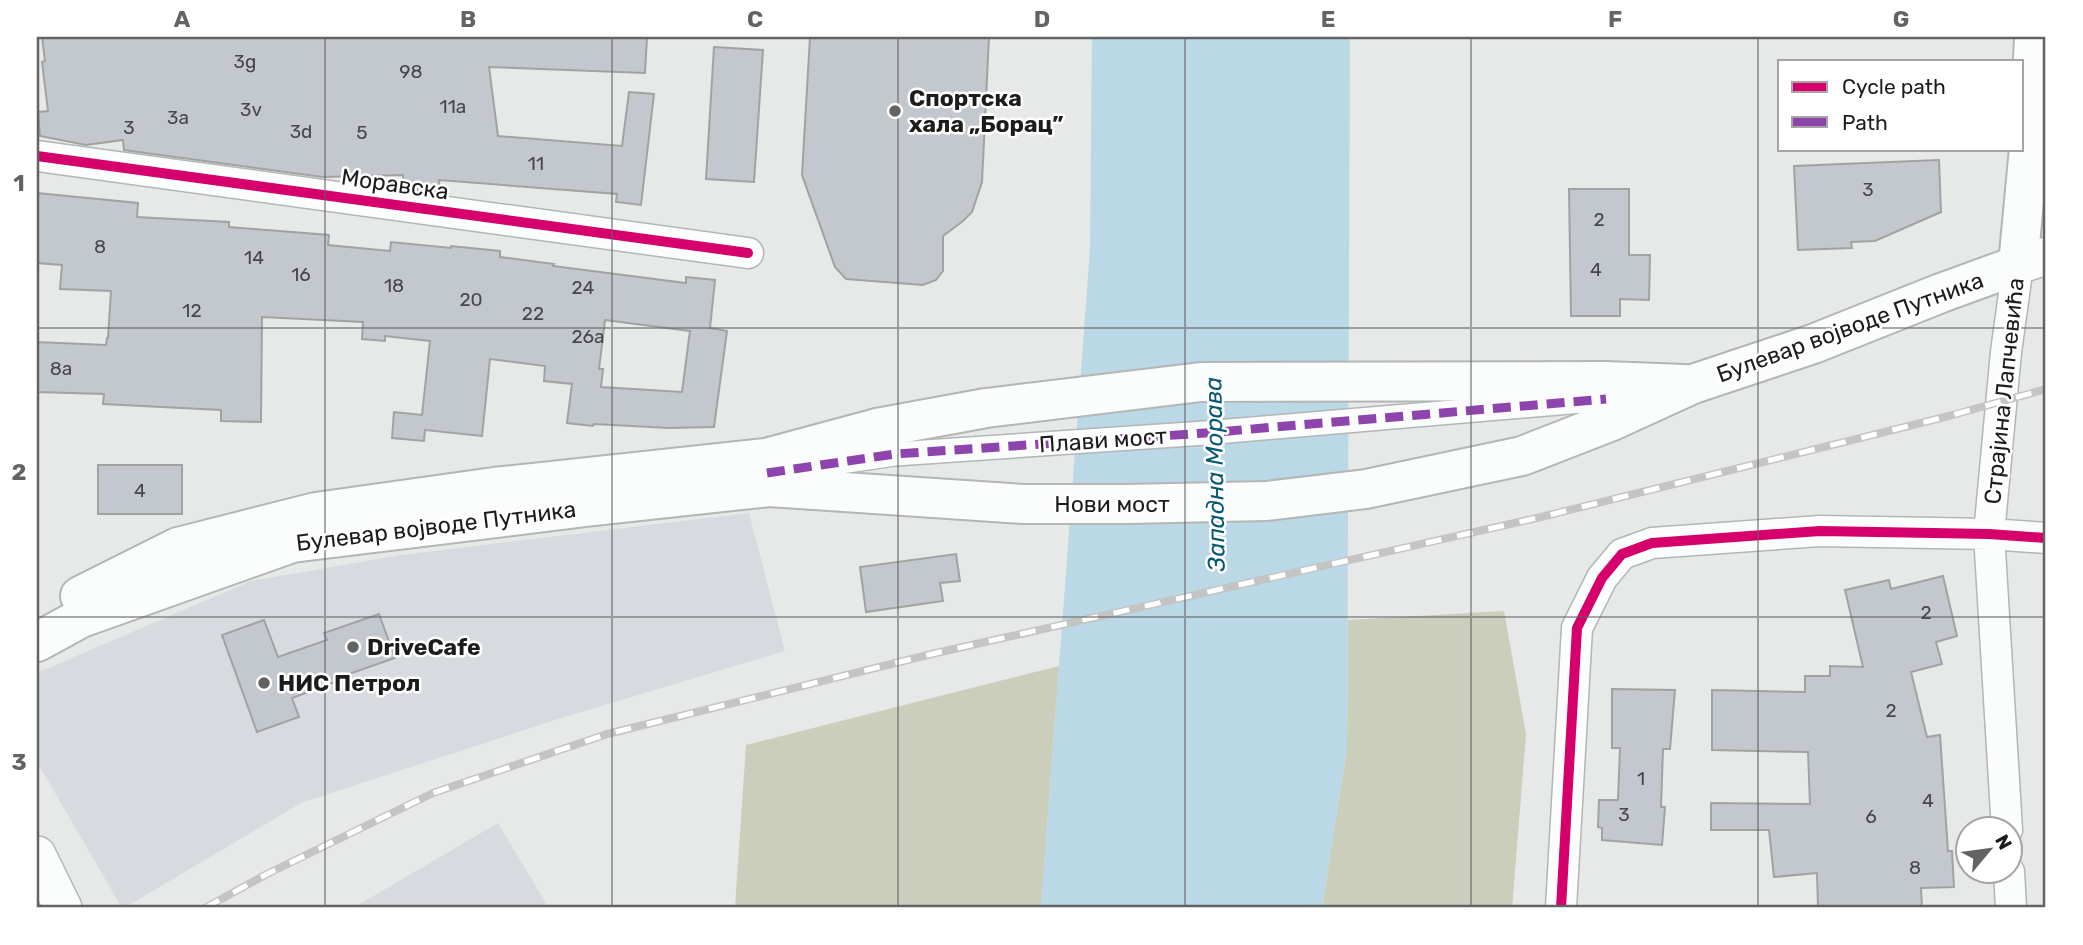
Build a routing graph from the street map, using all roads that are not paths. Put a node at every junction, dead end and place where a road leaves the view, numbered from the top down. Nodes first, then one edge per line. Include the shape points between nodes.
1 (2034, 37) edge
2 (37, 156) edge
3 (748, 253) dead end
4 (2032, 260) edge
5 (1608, 400) junction
6 (767, 472) junction
7 (1989, 534) junction
8 (2046, 538) edge
9 (37, 618) edge
10 (37, 642) edge
11 (2006, 816) edge
12 (37, 855) edge
13 (2010, 886) edge
14 (63, 908) edge
15 (1561, 908) edge
16 (2011, 908) edge

1 - 4 main road, Страјина Лапчевића via 2029,148
2 - 3 street, Моравска
4 - 5 main road, Булевар војводе Путника via 1813,344 1693,384
4 - 7 street, Страјина Лапчевића via 2006,352
5 - 6 street, Плави мост via 895,454
5 - 6 main road via 1201,382 986,408 877,428
5 - 6 main road, Нови мост via 1522,456 1366,489 1266,501 1023,504
6 - 9 main road, Булевар војводе Путника via 494,487 316,512 178,547
6 - 10 main road, Булевар војводе Путника via 292,543 81,618
7 - 8 street
7 - 11 street, Страјина Лапчевића
7 - 15 street via 1820,531 1652,543 1622,554 1602,578 1577,628
12 - 14 street
13 - 16 street

